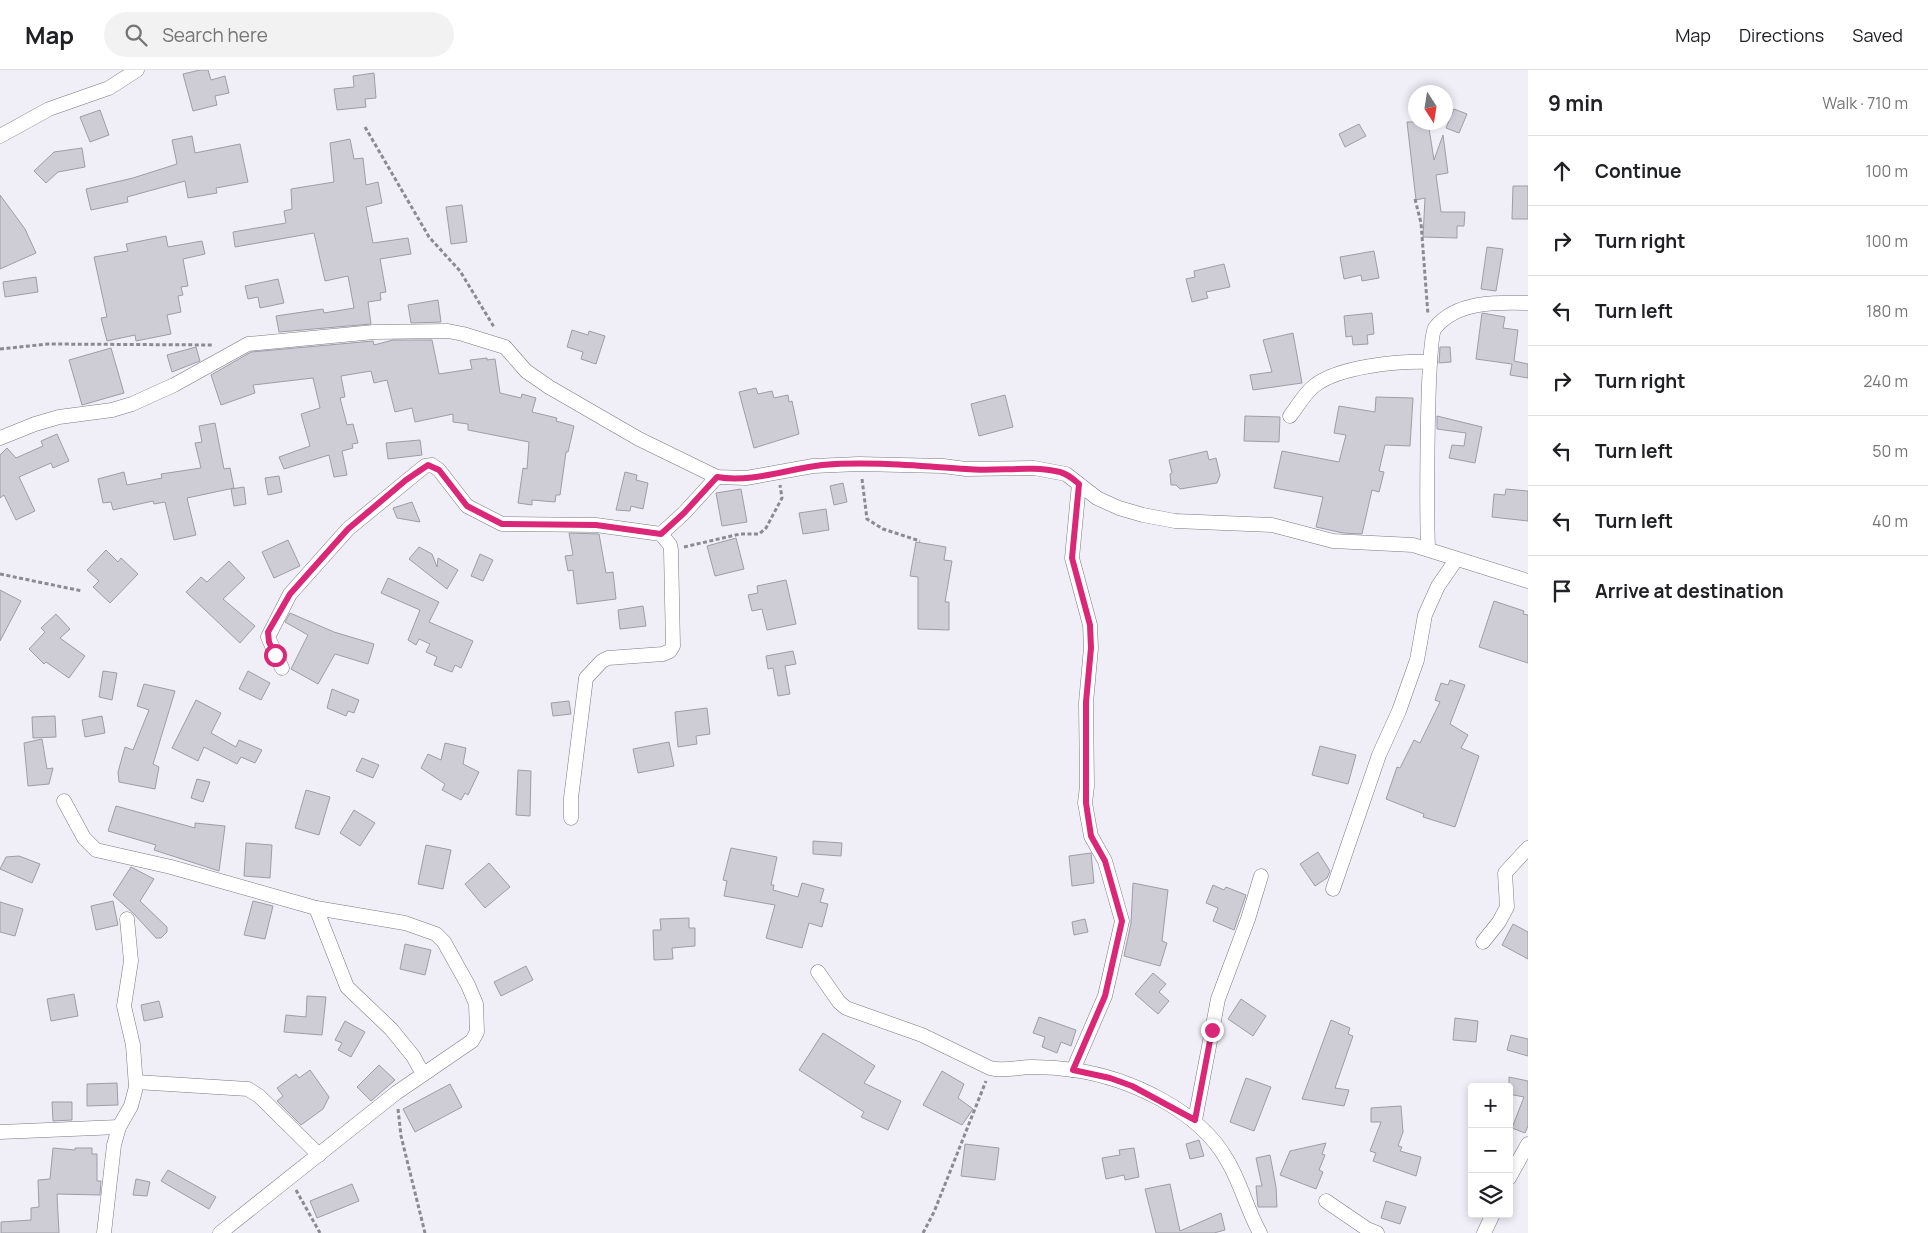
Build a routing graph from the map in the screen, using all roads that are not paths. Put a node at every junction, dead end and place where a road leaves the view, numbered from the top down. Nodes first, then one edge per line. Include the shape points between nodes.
1 (137, 70) edge
2 (0, 136) edge
3 (1528, 303) edge
4 (1430, 362) junction
5 (1290, 416) dead end
6 (0, 438) edge
7 (717, 477) junction
8 (1079, 484) junction
9 (661, 534) junction
10 (1428, 549) junction
11 (1456, 560) junction
12 (1528, 581) edge
13 (282, 668) dead end
14 (64, 801) dead end
15 (571, 818) dead end
16 (1528, 848) edge
17 (1260, 876) dead end
18 (1333, 889) dead end
19 (316, 908) junction
20 (127, 919) dead end
21 (1483, 942) dead end
22 (818, 972) dead end
23 (1073, 1070) junction
24 (424, 1074) junction
25 (136, 1082) junction
26 (1195, 1120) junction
27 (119, 1127) junction
28 (0, 1132) edge
29 (1528, 1144) edge
30 (319, 1154) junction
31 (1512, 1173) edge
32 (1326, 1200) dead end
33 (1491, 1218) edge
34 (104, 1233) edge
35 (220, 1233) edge
36 (1260, 1233) edge
37 (1378, 1233) edge
38 (1484, 1233) edge

1 - 2 street via 109,88 49,109
3 - 4 street via 1486,303 1469,307 1444,320 1431,338
4 - 5 street via 1386,363 1326,380 1308,392
4 - 10 street
6 - 7 street via 51,419 132,404 251,343 374,332 427,331 463,334 505,348 526,372 549,387
7 - 8 street via 733,479 813,466 859,464 966,469 1034,468 1066,474
7 - 9 street
8 - 10 street via 1097,498 1119,508 1160,518 1272,525 1333,541 1398,543
8 - 23 street via 1072,558 1090,625 1086,810 1091,836 1105,861 1122,921 1105,996
9 - 13 street via 596,525 502,524 467,506 439,470 432,465 425,466 348,529 290,594 268,637
9 - 15 street via 671,550 673,646 663,654 608,658 586,678
10 - 11 street
11 - 12 street
11 - 18 street via 1438,586 1425,615 1417,660 1379,755
14 - 19 street via 84,838 96,850 171,867
16 - 21 street via 1505,874 1507,907
17 - 26 street via 1248,919 1218,999
19 - 24 street via 347,987 391,1029
19 - 24 street via 405,923 432,932 444,942 476,1004 477,1032 472,1041
20 - 25 street via 130,961 124,1006 133,1045
22 - 23 street via 846,1008 922,1035 990,1068
23 - 26 street via 1132,1086
24 - 30 street
25 - 27 street via 131,1106
25 - 30 street via 248,1089
26 - 36 street via 1214,1139 1228,1161
27 - 28 street
27 - 34 street
29 - 31 street
30 - 35 street
32 - 37 street via 1367,1229
33 - 38 street

